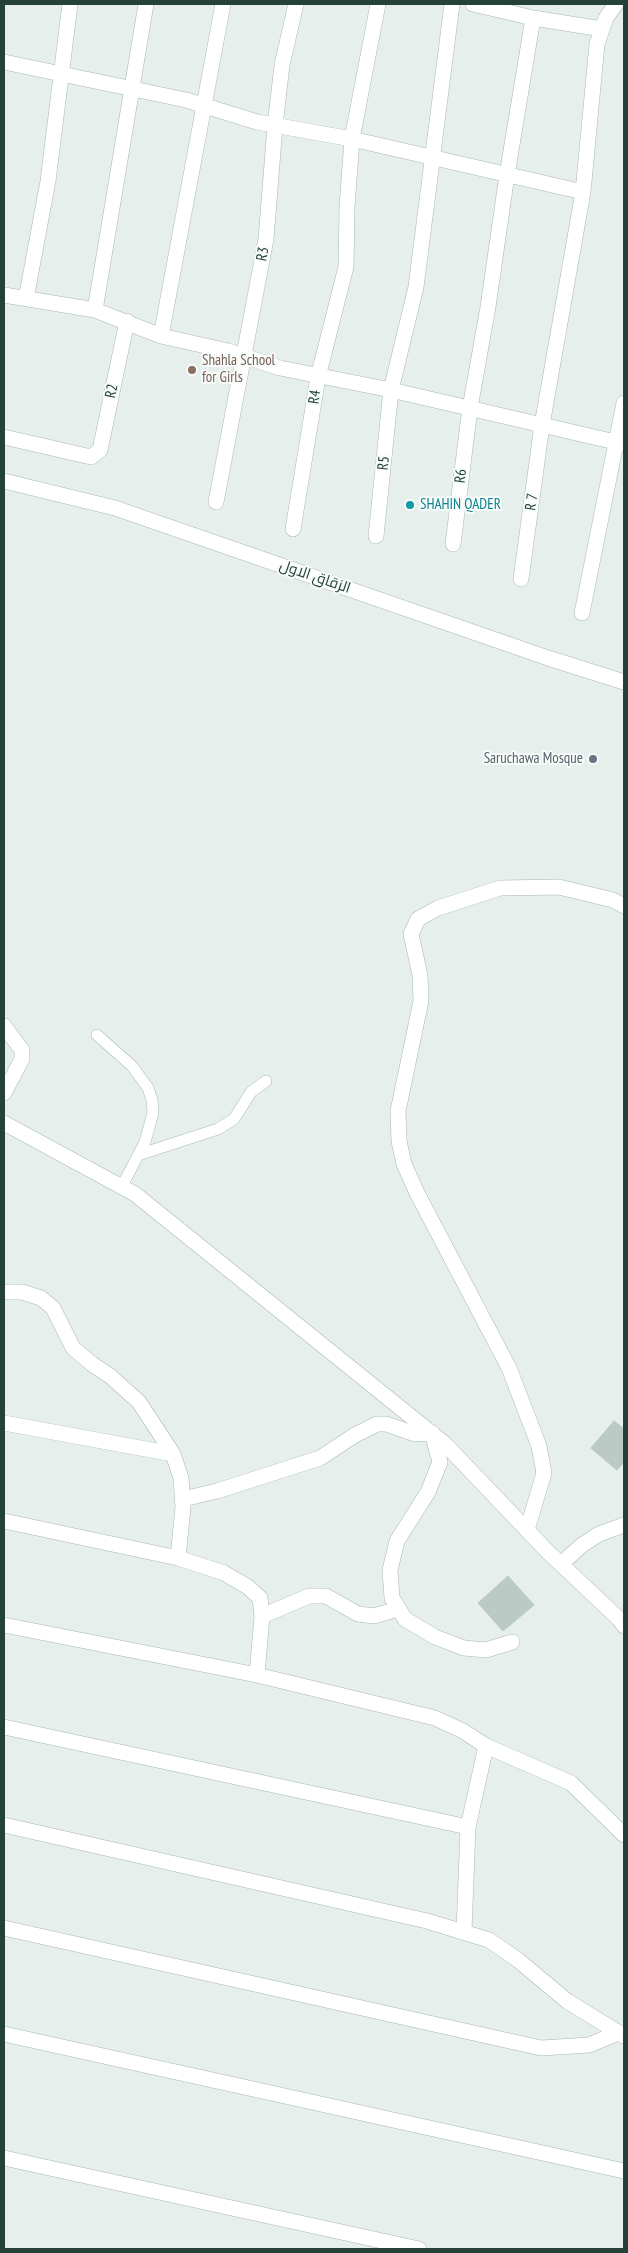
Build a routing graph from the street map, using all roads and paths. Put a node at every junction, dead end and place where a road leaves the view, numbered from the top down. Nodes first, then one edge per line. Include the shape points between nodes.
1 (70, 4) edge
2 (146, 4) edge
3 (223, 4) edge
4 (296, 4) edge
5 (378, 4) edge
6 (452, 4) edge
7 (473, 4) edge
8 (616, 4) edge
9 (533, 18) junction
10 (602, 28) junction
11 (4, 62) edge
12 (60, 72) junction
13 (132, 87) junction
14 (203, 104) junction
15 (275, 126) junction
16 (352, 139) junction
17 (433, 158) junction
18 (506, 174) junction
19 (583, 192) junction
20 (4, 295) edge
21 (26, 299) junction
22 (95, 310) junction
23 (127, 321) junction
24 (161, 336) junction
25 (243, 357) junction
26 (318, 377) junction
27 (391, 390) junction
28 (624, 403) edge
29 (470, 408) junction
30 (542, 425) junction
31 (4, 437) edge
32 (620, 443) edge
33 (4, 481) edge
34 (216, 502) dead end
35 (293, 529) dead end
36 (376, 536) dead end
37 (452, 544) dead end
38 (521, 579) dead end
39 (582, 613) dead end
40 (624, 682) edge
41 (624, 906) edge
42 (4, 1026) edge
43 (97, 1035) dead end
44 (266, 1081) dead end
45 (4, 1093) edge
46 (4, 1123) edge
47 (138, 1155) junction
48 (122, 1186) junction
49 (4, 1292) edge
50 (4, 1423) edge
51 (432, 1433) junction
52 (173, 1454) junction
53 (183, 1499) junction
54 (4, 1521) edge
55 (624, 1525) edge
56 (527, 1530) junction
57 (178, 1558) junction
58 (561, 1564) junction
59 (398, 1608) junction
60 (262, 1616) junction
61 (4, 1624) edge
62 (624, 1626) edge
63 (512, 1642) dead end
64 (257, 1675) junction
65 (4, 1727) edge
66 (486, 1746) junction
67 (4, 1826) edge
68 (468, 1826) junction
69 (624, 1835) edge
70 (4, 1928) edge
71 (464, 1932) junction
72 (4, 2034) edge
73 (621, 2034) edge
74 (4, 2158) edge
75 (624, 2171) edge
76 (419, 2249) edge

1 - 12 street
2 - 13 street
3 - 14 street
4 - 15 street, R3 via 282,65
5 - 16 street, R4
6 - 17 street, R5
7 - 9 street
8 - 10 street, R 7
9 - 10 street
9 - 18 street, R6
10 - 19 street, R 7 via 597,44
11 - 12 street
12 - 13 street
12 - 21 street via 48,181
13 - 14 street
13 - 22 street
14 - 15 street
14 - 24 street
15 - 16 street
15 - 25 street, R3 via 266,239
16 - 17 street
16 - 26 street, R4 via 346,267
17 - 18 street
17 - 27 street, R5 via 416,287
18 - 19 street
18 - 29 street, R6
19 - 30 street, R 7
20 - 21 street
21 - 22 street
22 - 23 street
23 - 24 street
23 - 31 street, R2 via 100,450 91,457
24 - 25 street
25 - 26 street
25 - 34 street, R3
26 - 27 street
26 - 35 street, R4
27 - 29 street
27 - 36 street, R5
28 - 32 street
29 - 30 street
29 - 37 street, R6
30 - 32 street
30 - 38 street, R 7
32 - 39 street
33 - 40 street, الزقاق الاول via 115,508
41 - 56 street via 559,886 500,888 438,908 418,919 411,934 420,975 421,1001 398,1110 399,1141 404,1164 418,1193 509,1368 539,1446 544,1473
42 - 45 street via 22,1050 22,1059
43 - 47 lane via 132,1066 148,1088 153,1113
44 - 47 lane via 251,1092 234,1119 218,1129
46 - 48 street
47 - 48 lane
48 - 51 street
49 - 52 street via 22,1292 41,1298 53,1308 73,1348 139,1402
50 - 52 street
51 - 53 street via 415,1434 377,1424 320,1458
51 - 56 street
51 - 59 street via 440,1462 437,1473 397,1541 390,1570 392,1598
52 - 53 street via 181,1478
53 - 57 street
54 - 57 street
55 - 58 street via 599,1534
56 - 58 street
57 - 60 street via 224,1574 248,1587 260,1598
58 - 62 street
59 - 60 street via 374,1616 358,1614 326,1596 309,1596
59 - 63 street via 405,1619 428,1633 464,1648 486,1650
60 - 64 street
61 - 64 street
64 - 66 street via 435,1718
65 - 68 street
66 - 68 street
66 - 69 street via 570,1783
67 - 71 street
68 - 71 street
70 - 73 street via 541,2048 589,2045
71 - 73 street via 489,1940 567,2001
72 - 75 street
74 - 76 street

